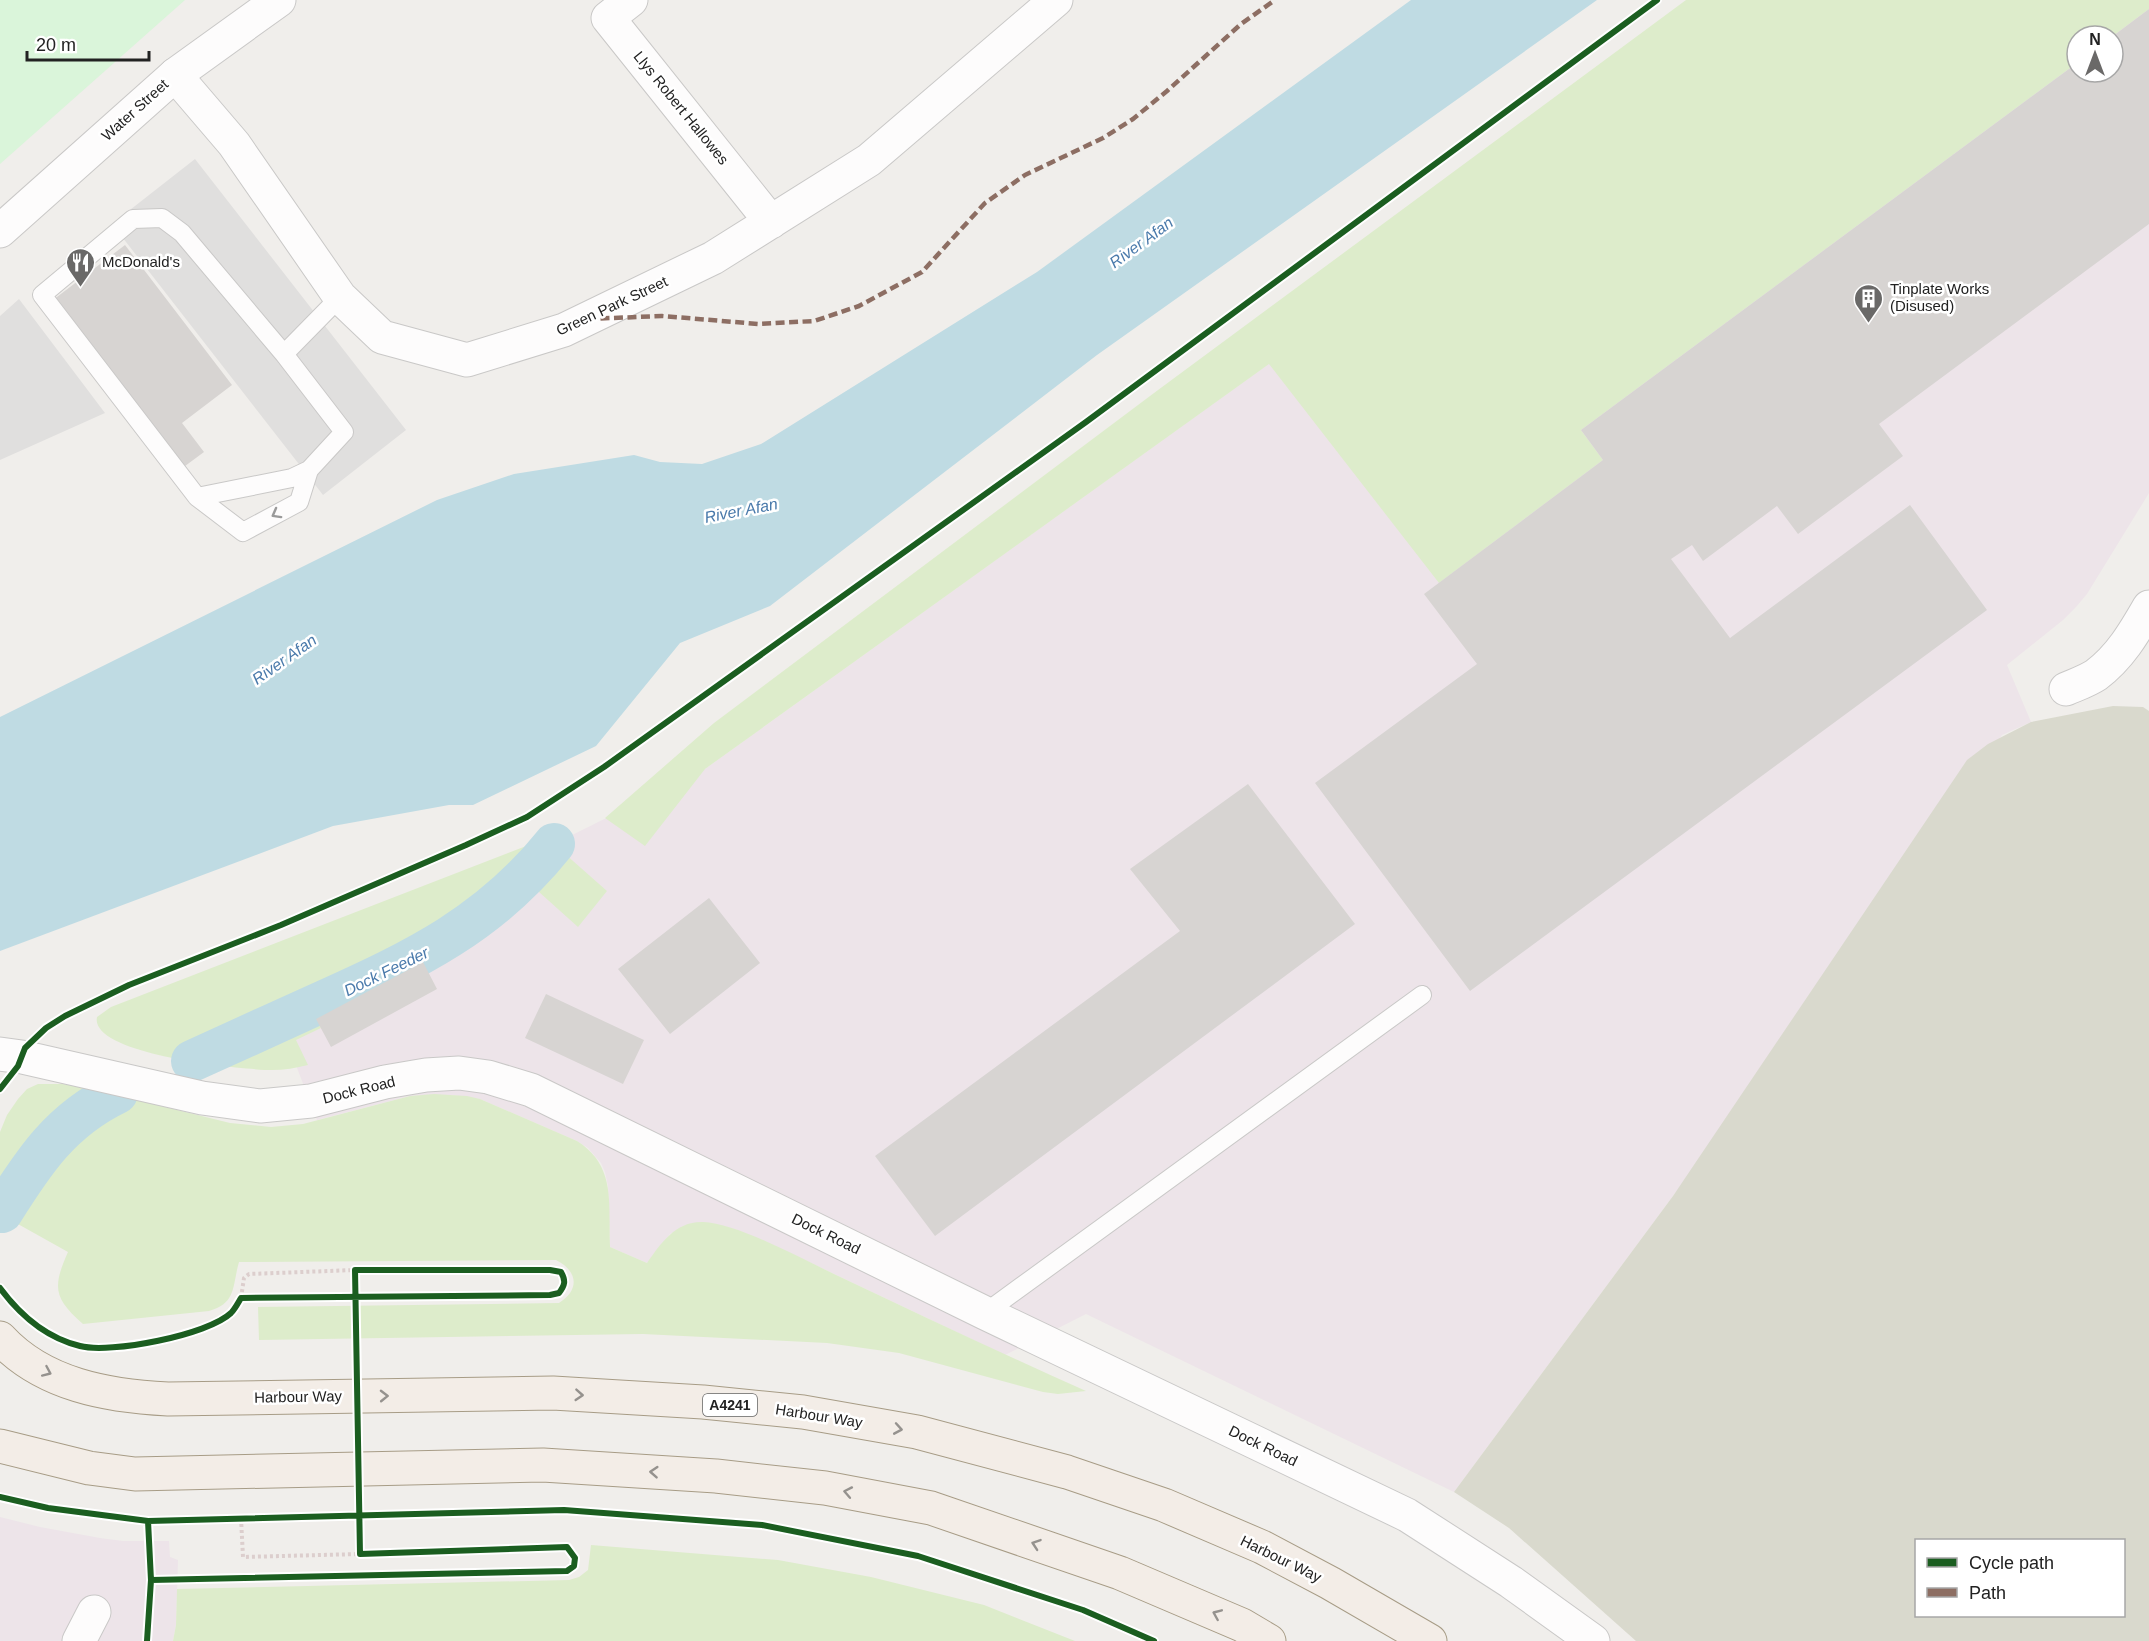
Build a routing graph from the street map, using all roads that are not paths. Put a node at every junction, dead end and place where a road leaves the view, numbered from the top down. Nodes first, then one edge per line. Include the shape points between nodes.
1 (279, 0) edge
2 (631, 0) edge
3 (1056, 0) edge
4 (175, 75) junction
5 (771, 222) junction
6 (0, 231) edge
7 (340, 297) junction
8 (284, 354) junction
9 (309, 470) junction
10 (197, 498) junction
11 (2149, 607) edge
12 (2138, 653) edge
13 (2066, 689) dead end
14 (1422, 995) dead end
15 (0, 1054) edge
16 (985, 1313) junction
17 (0, 1338) edge
18 (0, 1446) edge
19 (94, 1612) dead end
20 (79, 1641) edge
21 (1269, 1641) edge
22 (1430, 1641) edge
23 (1593, 1641) edge

1 - 4 street, Water Street
2 - 5 street, Llys Robert Hallowes via 608,18
3 - 5 street, Green Park Street via 869,160
4 - 6 street, Water Street
4 - 7 street, Green Park Street via 234,144
5 - 7 street, Green Park Street via 713,258 564,330 467,360 382,337
7 - 8 lane
8 - 9 lane via 344,432
8 - 10 lane via 182,233 162,218 133,219 42,295
9 - 10 lane via 292,478
9 -> 10 lane via 299,502 243,532
11 - 12 street
12 - 13 street
14 - 16 lane
15 - 16 street, Dock Road via 202,1098 260,1106 311,1101 426,1075 459,1073 488,1077 531,1090
16 - 23 street, Dock Road via 1407,1515
17 -> 22 main road, Harbour Way / A4241 via 37,1367 85,1389 127,1397 553,1393 802,1412 917,1432 1067,1472 1164,1505 1262,1547
21 -> 18 main road via 1242,1625 1109,1569 931,1508 825,1488 716,1476 543,1466 135,1474 89,1468
19 - 20 street

